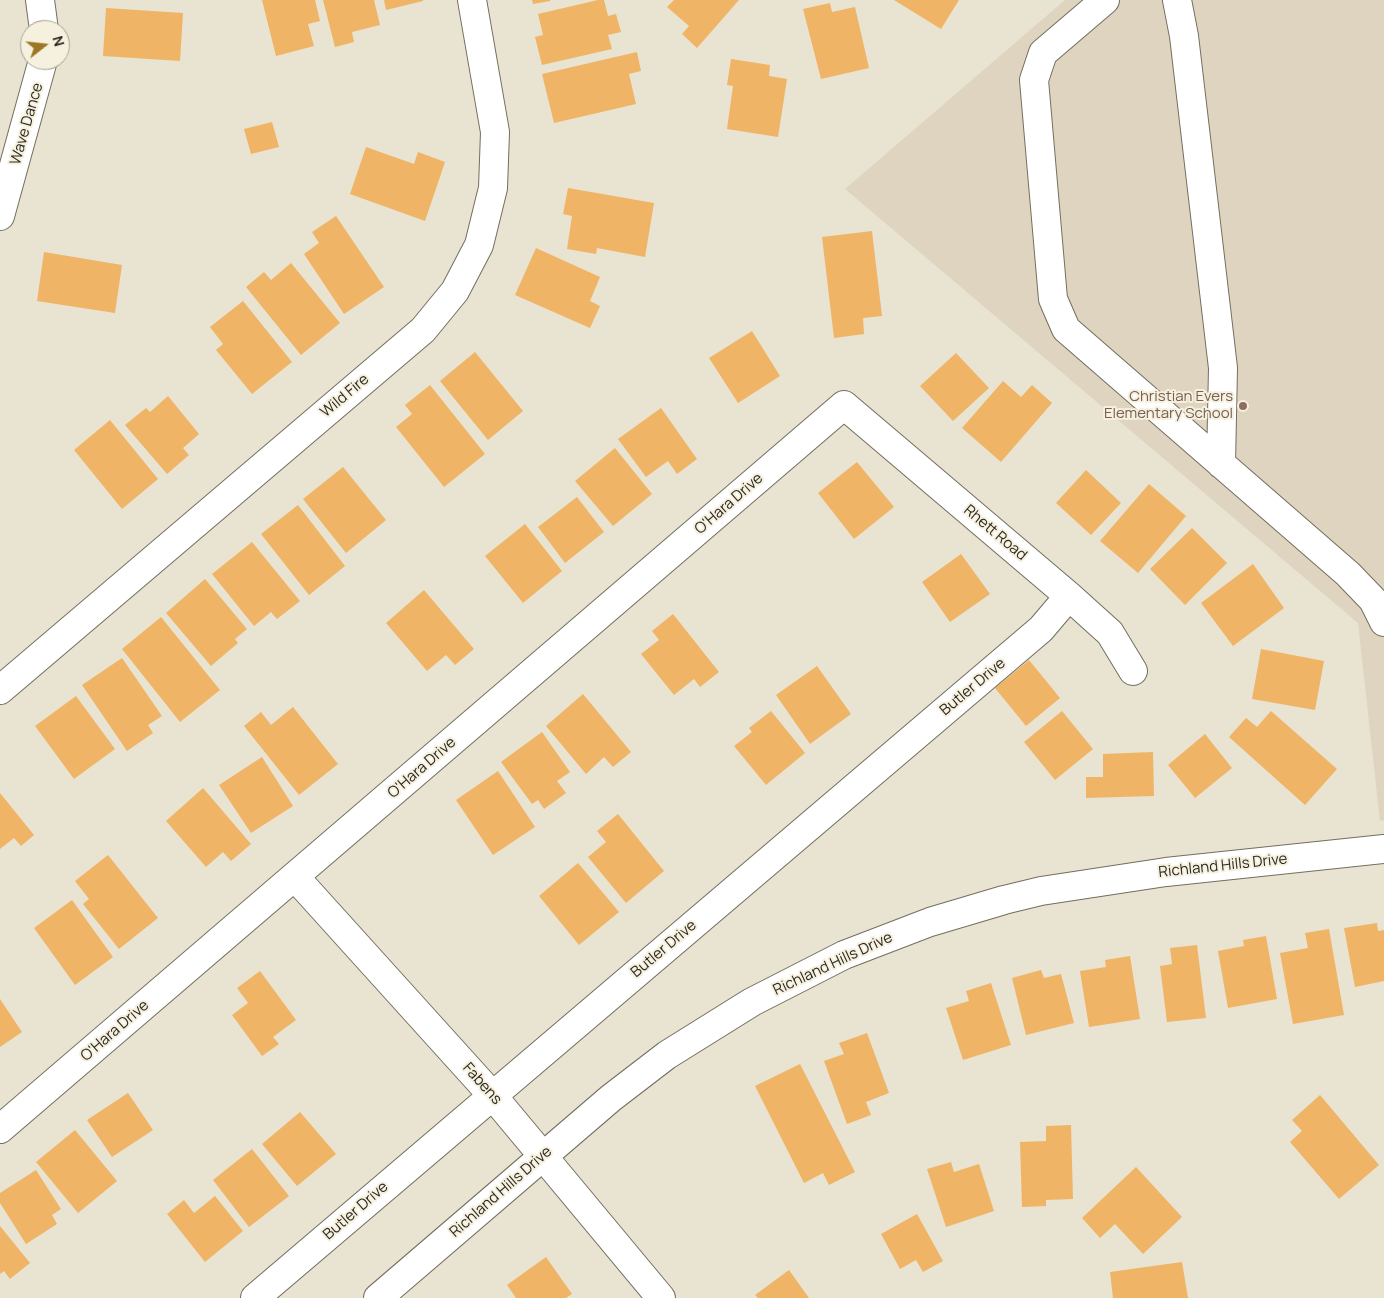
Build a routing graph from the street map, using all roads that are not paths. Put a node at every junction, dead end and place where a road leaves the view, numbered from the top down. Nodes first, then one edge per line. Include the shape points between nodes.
1 (40, 0) edge
2 (472, 0) edge
3 (1105, 0) edge
4 (1177, 0) edge
5 (43, 20) edge
6 (40, 70) edge
7 (0, 216) edge
8 (844, 405) joint
9 (1221, 464) junction
10 (1069, 596) junction
11 (1384, 622) edge
12 (1134, 671) dead end
13 (0, 690) edge
14 (1384, 849) edge
15 (295, 877) junction
16 (492, 1095) junction
17 (0, 1129) edge
18 (544, 1155) junction
19 (255, 1298) edge
20 (378, 1298) edge
21 (661, 1298) edge

1 - 5 street
2 - 13 street, Wild Fire via 495,132 494,188 479,246 455,291 423,330
3 - 9 street via 1043,53 1034,80 1053,299 1066,329
4 - 9 street via 1223,368
6 - 7 street, Wave Dance
8 - 10 street, Rhett Road
8 - 15 street, O'Hara Drive
9 - 11 street via 1348,574 1373,600
10 - 12 street, Rhett Road via 1110,633
10 - 16 street, Butler Drive via 1041,629
14 - 18 street, Richland Hills Drive via 1166,872 1070,886 1004,900 922,924 813,969 721,1020 639,1076
15 - 16 street, Fabens
15 - 17 street, O'Hara Drive
16 - 18 street, Fabens
16 - 19 street, Butler Drive
18 - 20 street, Richland Hills Drive
18 - 21 street, Fabens

